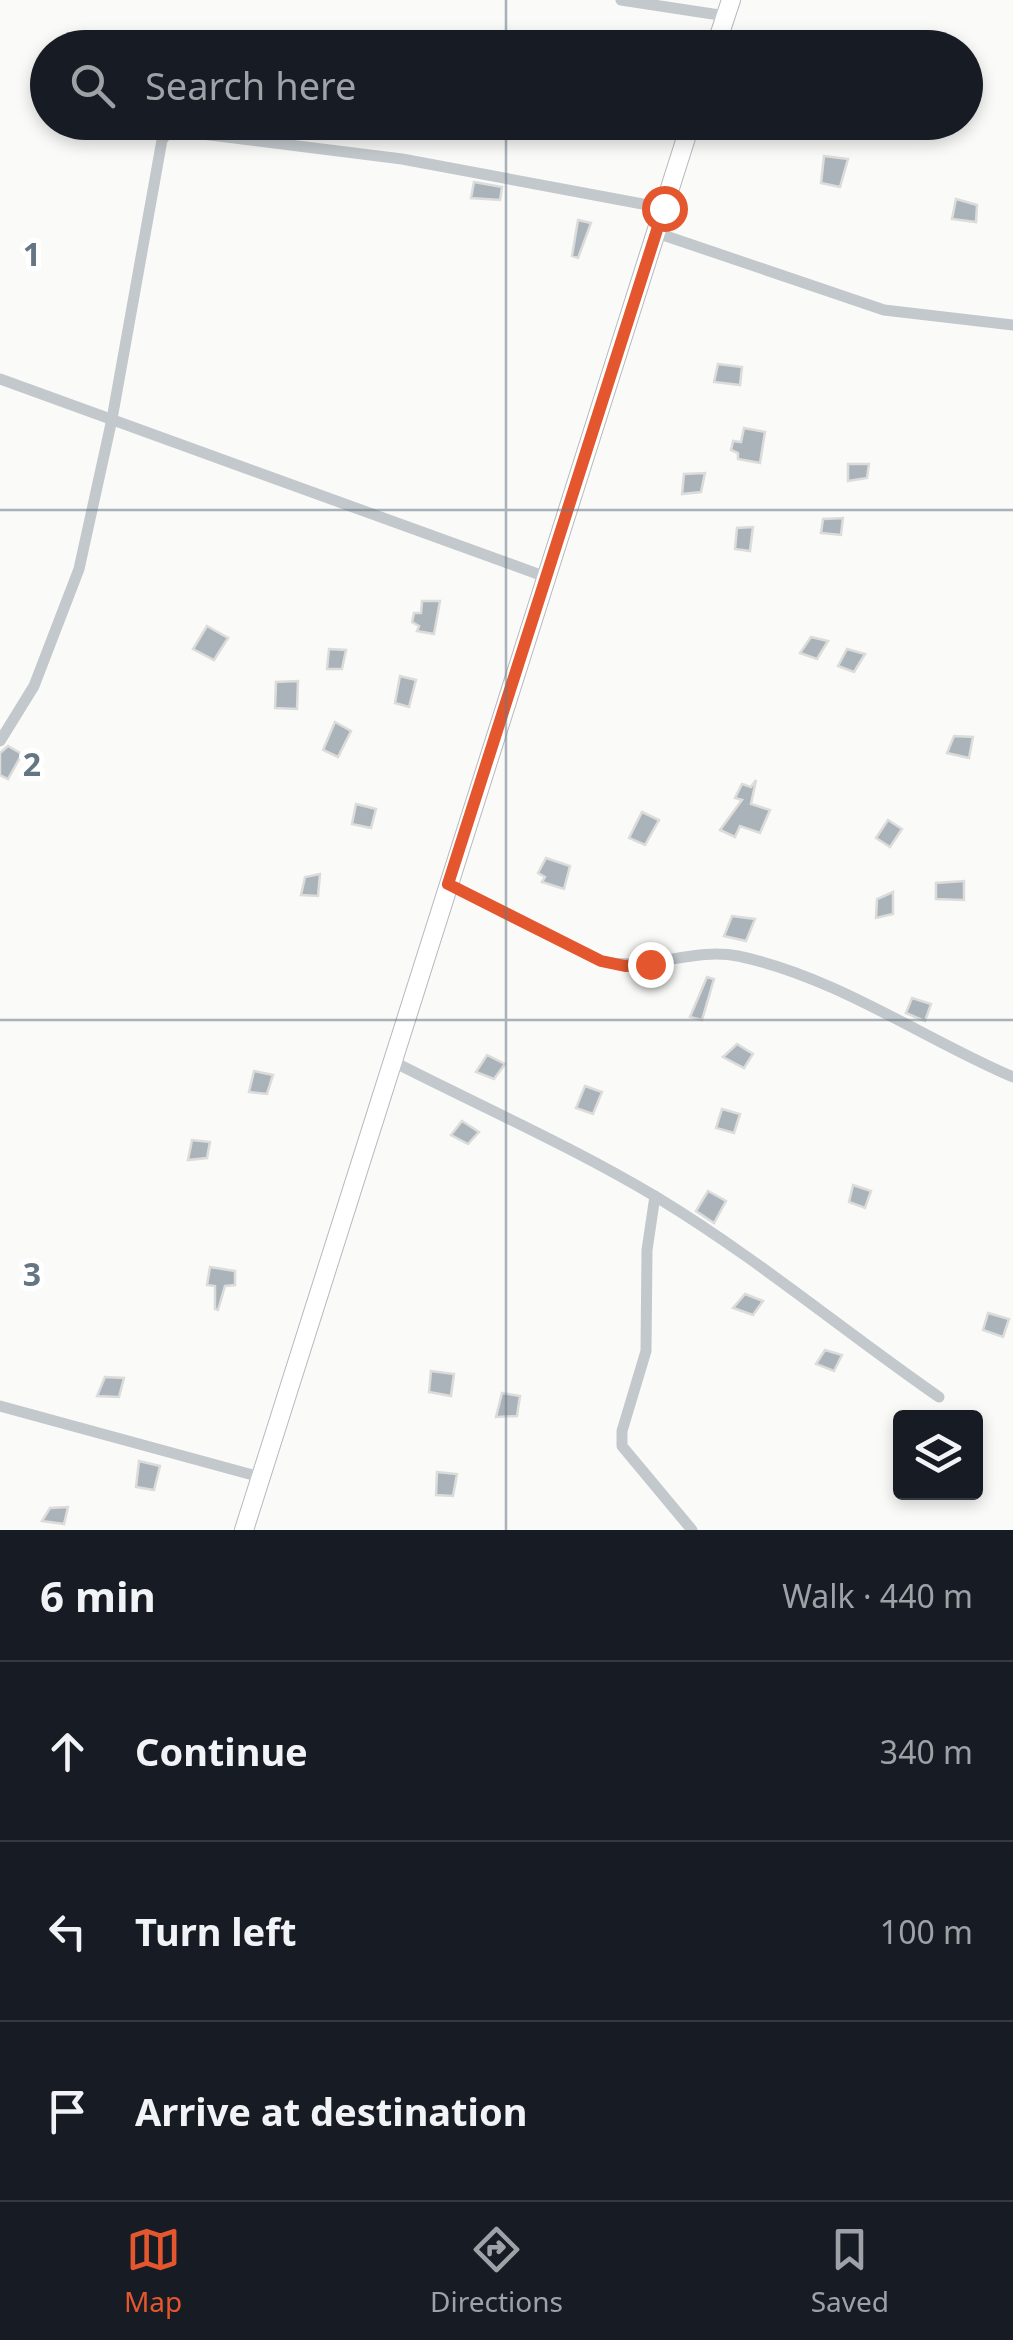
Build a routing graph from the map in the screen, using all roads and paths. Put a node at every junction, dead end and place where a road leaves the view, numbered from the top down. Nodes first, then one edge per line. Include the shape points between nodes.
1 (621, 0) edge
2 (728, 8) edge
3 (162, 140) edge
4 (247, 140) edge
5 (685, 140) edge
6 (664, 208) junction
7 (657, 232) junction
8 (1013, 325) edge
9 (0, 379) edge
10 (112, 419) junction
11 (546, 578) junction
12 (0, 740) edge
13 (448, 884) junction
14 (392, 1062) junction
15 (1013, 1077) edge
16 (655, 1196) junction
17 (939, 1398) dead end
18 (0, 1406) edge
19 (260, 1477) junction
20 (244, 1530) edge
21 (692, 1530) edge

1 - 2 street
3 - 10 street
4 - 6 street via 402,160
5 - 6 main road
6 - 7 main road
7 - 8 street via 884,310
7 - 11 main road
9 - 10 street
10 - 11 street
10 - 12 street via 79,569 34,686
11 - 13 main road
13 - 14 main road
13 - 15 street via 601,961 625,966 716,954 763,962 843,993
14 - 16 street
14 - 19 main road
16 - 17 street via 817,1305
16 - 21 street via 646,1351 622,1446
18 - 19 street
19 - 20 main road

